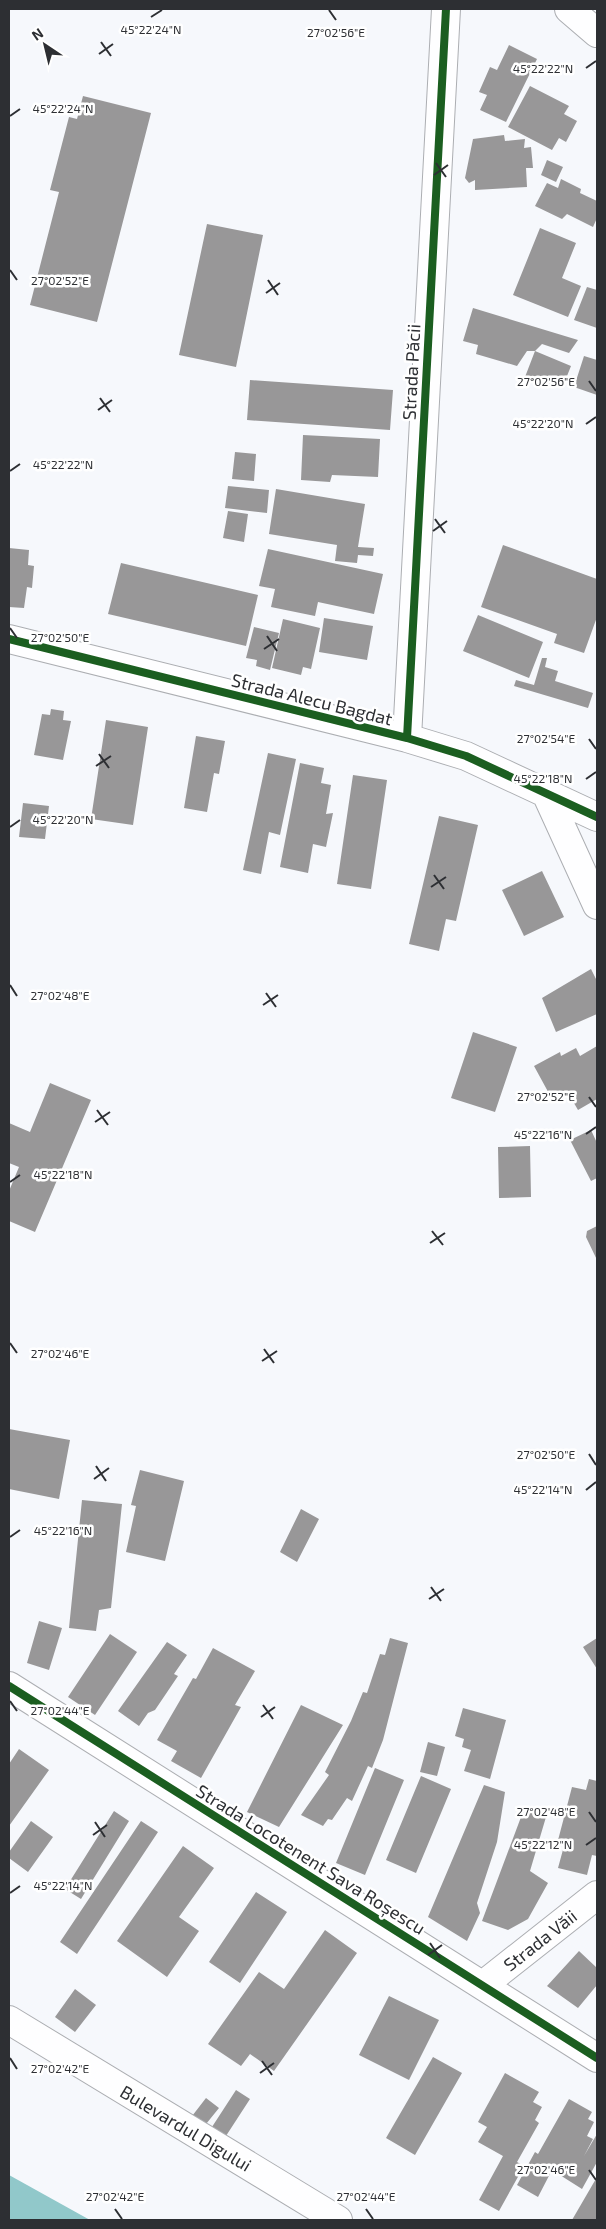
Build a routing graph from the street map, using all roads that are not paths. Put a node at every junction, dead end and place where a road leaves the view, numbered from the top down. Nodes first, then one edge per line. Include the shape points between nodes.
1 (446, 9) edge
2 (569, 9) edge
3 (597, 33) edge
4 (9, 639) edge
5 (407, 738) junction
6 (545, 791) junction
7 (597, 817) edge
8 (597, 905) edge
9 (9, 1686) edge
10 (597, 1894) edge
11 (483, 1985) junction
12 (9, 2020) edge
13 (597, 2058) edge
14 (338, 2220) edge

1 - 5 street, Strada Păcii
2 - 3 street
4 - 5 street, Strada Alecu Bagdat
5 - 6 street, Strada Alecu Bagdat via 466,756
6 - 7 street, Strada Alecu Bagdat
6 - 8 street
9 - 11 street, Strada Locotenent Sava Roșescu
10 - 11 street, Strada Văii
11 - 13 street, Strada Locotenent Sava Roșescu
12 - 14 street, Bulevardul Digului

